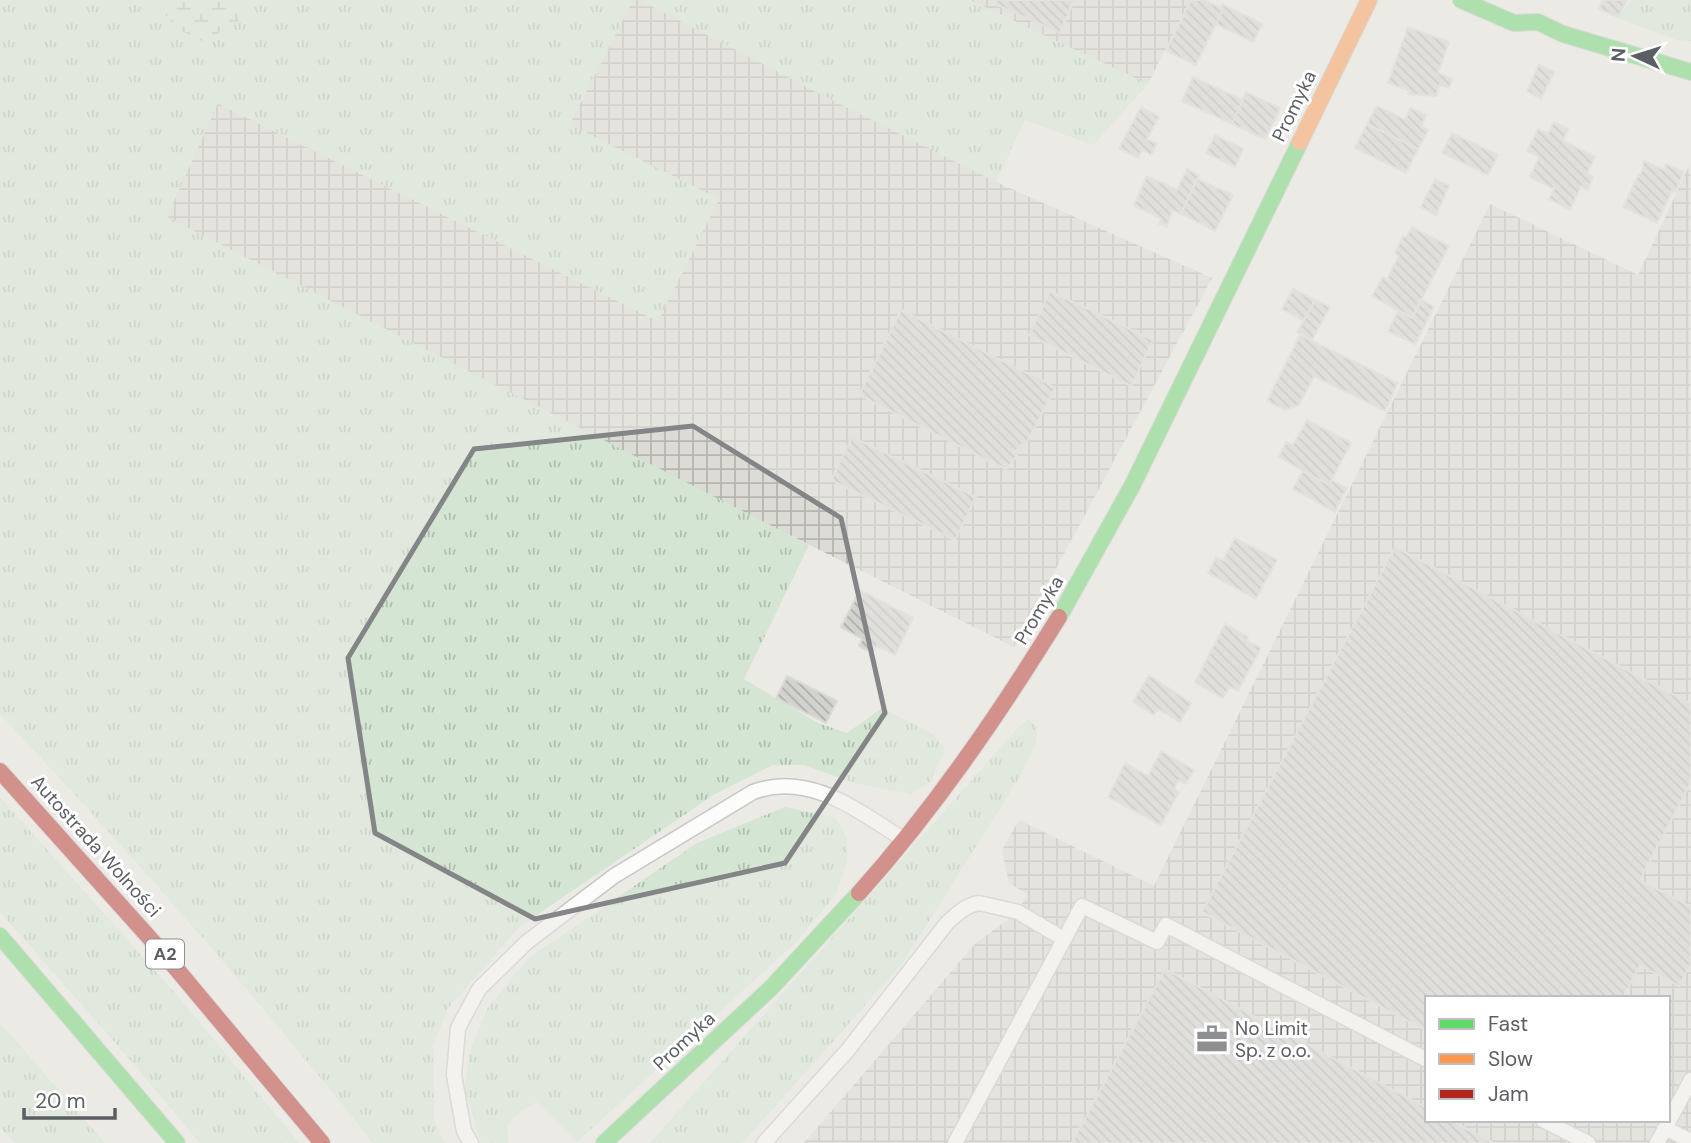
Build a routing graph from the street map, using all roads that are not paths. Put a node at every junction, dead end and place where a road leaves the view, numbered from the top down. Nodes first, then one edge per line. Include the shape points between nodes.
1 (1369, 0) edge
2 (1461, 0) edge
3 (1691, 72) edge
4 (0, 771) edge
5 (905, 839) junction
6 (0, 936) edge
7 (1064, 939) junction
8 (1425, 1059) edge
9 (1691, 1080) edge
10 (1670, 1119) edge
11 (1548, 1122) edge
12 (1668, 1122) edge
13 (1665, 1128) junction
14 (1691, 1141) edge
15 (177, 1143) edge
16 (322, 1143) edge
17 (471, 1143) edge
18 (604, 1143) edge
19 (764, 1143) edge
20 (955, 1143) edge
21 (1588, 1143) edge
22 (1657, 1143) edge

1 - 5 main road, Promyka via 1094,560 1040,650
2 - 3 main road via 1514,23 1535,17 1563,34
4 - 16 main road, Autostrada Wolności / A2 via 213,1009
5 - 17 lane via 814,789 768,786 614,876 527,942 479,989 458,1028 454,1075 464,1131
5 - 18 main road, Promyka via 813,944
6 - 15 main road
7 - 8 lane via 1082,906 1157,942 1166,926
7 - 19 lane via 1018,912 979,903 961,911 847,1051
7 - 20 lane
9 - 10 lane
11 - 21 lane
12 - 13 lane
13 - 14 lane
13 - 22 lane

